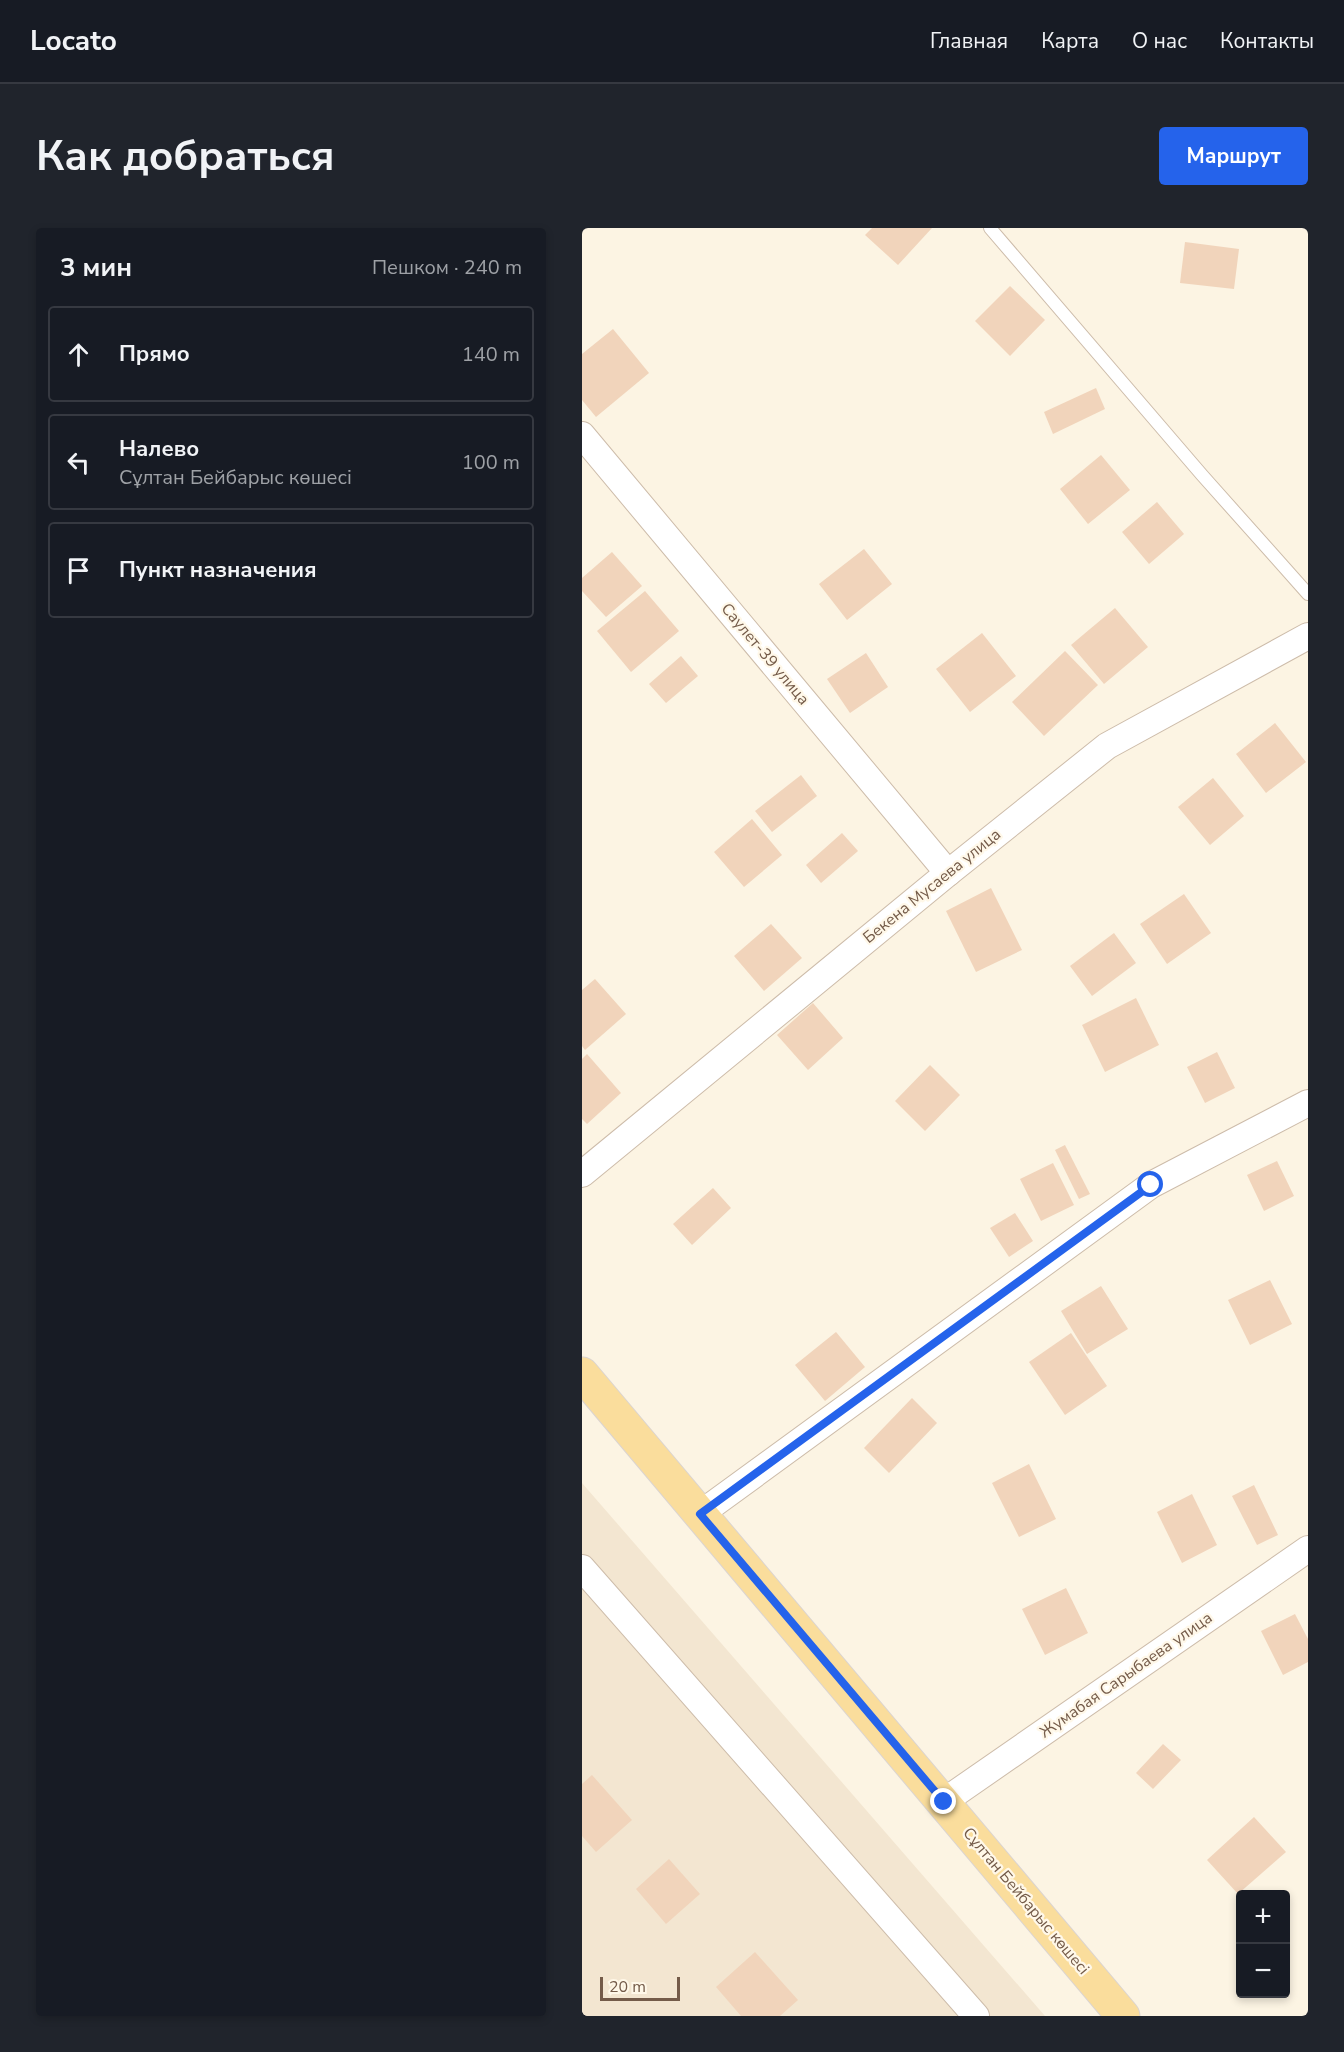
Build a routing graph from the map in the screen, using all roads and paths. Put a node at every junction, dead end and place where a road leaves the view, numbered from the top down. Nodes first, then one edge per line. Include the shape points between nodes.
1 (990, 228) edge
2 (582, 435) edge
3 (1308, 594) edge
4 (1308, 636) edge
5 (948, 873) junction
6 (1308, 1102) edge
7 (582, 1174) edge
8 (582, 1374) edge
9 (700, 1514) junction
10 (1308, 1549) edge
11 (582, 1568) edge
12 (944, 1802) junction
13 (976, 2016) edge
14 (1123, 2016) edge

1 - 3 lane
2 - 5 street, Саулет-39 улица
4 - 5 street, Бекена Мусаева улица via 1107,746
5 - 7 street, Бекена Мусаева улица
6 - 9 street via 1151,1185
8 - 9 main road, Сұлтан Бейбарыс көшесі
9 - 12 main road, Сұлтан Бейбарыс көшесі
10 - 12 street, Жумабая Сарыбаева улица
11 - 13 street
12 - 14 main road, Сұлтан Бейбарыс көшесі

